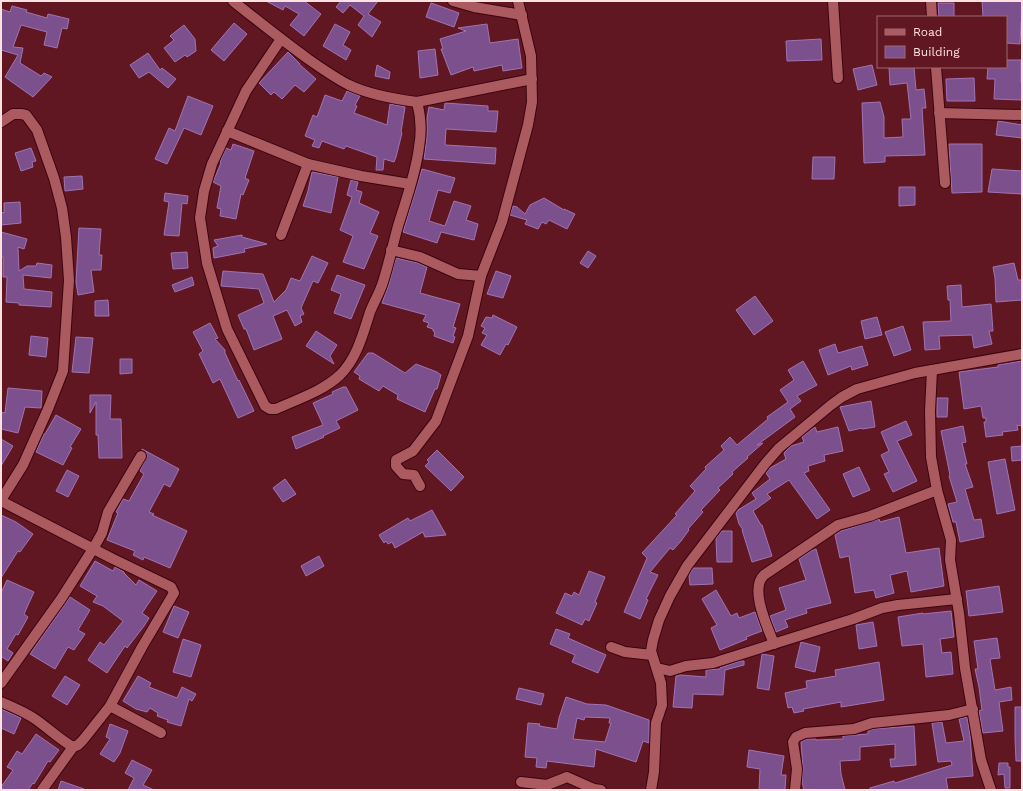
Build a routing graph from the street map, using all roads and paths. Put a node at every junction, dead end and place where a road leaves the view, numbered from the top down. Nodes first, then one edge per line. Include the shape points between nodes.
1 (233, 1) edge
2 (453, 1) edge
3 (518, 1) edge
4 (833, 1) edge
5 (932, 1) edge
6 (522, 15) junction
7 (932, 16) edge
8 (281, 40) junction
9 (936, 68) edge
10 (838, 78) dead end
11 (532, 79) junction
12 (417, 102) junction
13 (939, 113) junction
14 (1022, 115) edge
15 (1, 122) edge
16 (227, 131) junction
17 (308, 164) junction
18 (945, 183) dead end
19 (410, 184) junction
20 (281, 235) dead end
21 (391, 250) junction
22 (480, 276) junction
23 (1022, 354) edge
24 (932, 370) junction
25 (141, 456) dead end
26 (420, 486) dead end
27 (937, 490) junction
28 (1, 501) edge
29 (93, 549) junction
30 (957, 599) junction
31 (774, 644) junction
32 (611, 647) dead end
33 (652, 656) junction
34 (657, 668) junction
35 (670, 670) junction
36 (1, 683) edge
37 (661, 683) junction
38 (1, 702) edge
39 (110, 706) junction
40 (973, 709) junction
41 (161, 733) dead end
42 (73, 747) junction
43 (521, 782) dead end
44 (42, 790) edge
45 (601, 790) edge
46 (651, 790) edge
47 (795, 790) edge
48 (990, 790) edge

1 - 8 street
2 - 6 street
3 - 6 street
4 - 10 street
5 - 7 street
6 - 11 street via 531,56
8 - 12 street via 349,85 378,95
8 - 16 street via 246,91
9 - 13 street
11 - 12 street
11 - 22 street via 528,125 502,222
12 - 19 street via 421,114 420,134
13 - 14 street
13 - 18 street
15 - 28 street via 13,114 26,115 37,130 62,208 69,280 63,371 23,465
16 - 17 street
16 - 21 street via 212,164 200,218 207,263 227,329 265,406 276,409 324,387 350,362 358,348 383,282
17 - 19 street
17 - 20 street
19 - 21 street
21 - 22 street via 420,256 458,274
22 - 26 street via 468,336 436,421 413,451 396,460 396,466 403,474 414,475
23 - 24 street
24 - 27 street via 931,457
24 - 33 street via 857,389 842,396 779,448 687,566 659,620 653,640
25 - 29 street via 108,512 102,533
27 - 30 street via 951,540 950,560
27 - 31 street via 870,516 838,525 761,578 760,605
28 - 29 street
29 - 36 street via 61,600
29 - 39 street via 171,587 174,593
30 - 31 street via 882,608
30 - 40 street via 965,668
31 - 35 street via 713,663
32 - 33 street
33 - 34 street
34 - 35 street
34 - 37 street
35 - 37 street
37 - 46 street via 662,706 656,724
38 - 42 street via 34,718 57,738
39 - 41 street
39 - 42 street via 84,740
40 - 47 street via 949,715 805,733 796,737 793,742 797,769
40 - 48 street via 981,760
42 - 44 street
43 - 45 street via 547,785 567,777

